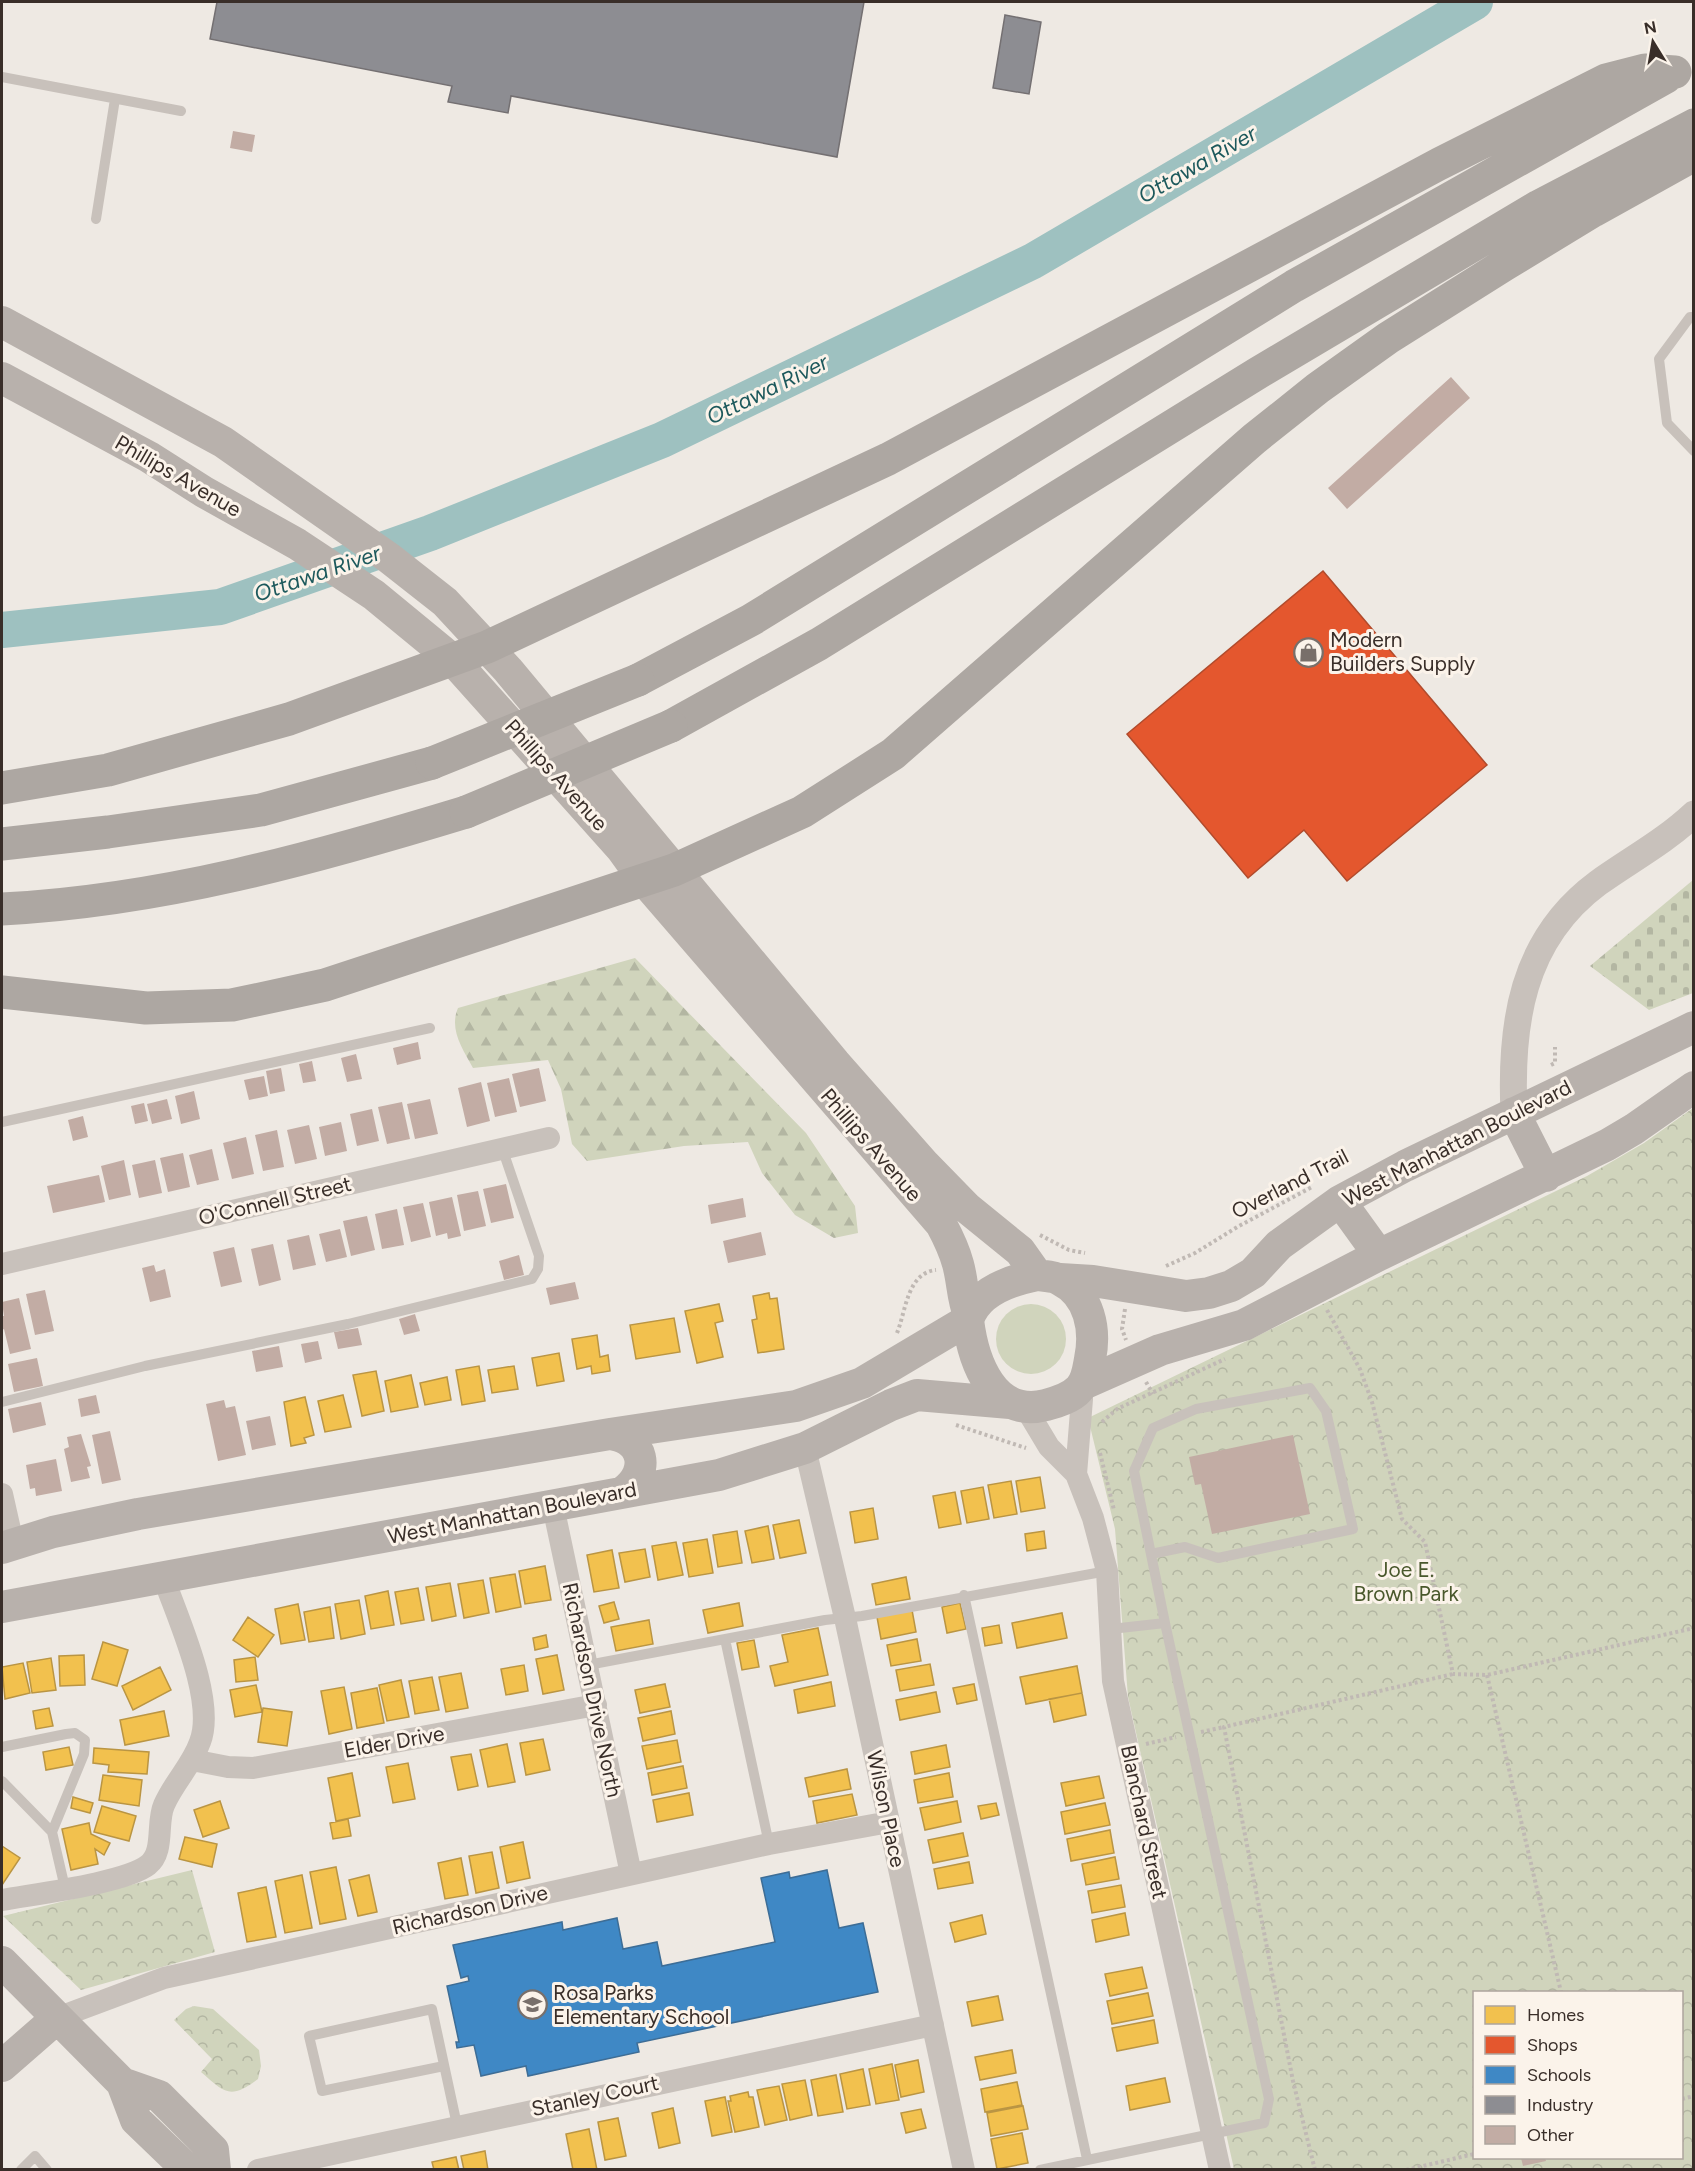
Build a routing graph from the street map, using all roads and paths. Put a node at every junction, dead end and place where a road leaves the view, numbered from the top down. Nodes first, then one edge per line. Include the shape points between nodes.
1 (1684, 68) edge
2 (2, 77) edge
3 (116, 99) junction
4 (181, 111) dead end
5 (1694, 124) edge
6 (1694, 155) edge
7 (96, 219) dead end
8 (1694, 317) edge
9 (2, 322) edge
10 (2, 378) edge
11 (1694, 451) edge
12 (498, 659) junction
13 (453, 660) junction
14 (2, 788) edge
15 (1694, 814) edge
16 (2, 844) edge
17 (674, 870) junction
18 (644, 880) junction
19 (2, 909) edge
20 (2, 992) edge
21 (1694, 1027) edge
22 (430, 1028) dead end
23 (1555, 1047) dead end
24 (1547, 1068) dead end
25 (1694, 1087) edge
26 (1514, 1113) junction
27 (2, 1122) edge
28 (549, 1138) dead end
29 (502, 1149) junction
30 (1546, 1176) junction
31 (1329, 1193) junction
32 (1029, 1229) dead end
33 (1090, 1254) dead end
34 (1379, 1255) junction
35 (2, 1264) edge
36 (1155, 1266) dead end
37 (929, 1270) dead end
38 (1048, 1277) junction
39 (1129, 1288) junction
40 (1326, 1310) dead end
41 (969, 1318) junction
42 (896, 1337) dead end
43 (1135, 1360) junction
44 (1081, 1386) junction
45 (2, 1402) edge
46 (1018, 1405) junction
47 (945, 1422) dead end
48 (610, 1434) junction
49 (805, 1448) junction
50 (1028, 1449) dead end
51 (1076, 1474) junction
52 (624, 1491) junction
53 (2, 1502) edge
54 (553, 1506) junction
55 (7, 1546) edge
56 (1151, 1554) junction
57 (1107, 1571) junction
58 (164, 1579) junction
59 (964, 1595) junction
60 (2, 1607) edge
61 (845, 1618) junction
62 (1165, 1623) junction
63 (1694, 1628) edge
64 (1111, 1629) junction
65 (725, 1639) junction
66 (588, 1665) junction
67 (1453, 1674) junction
68 (1487, 1675) junction
69 (596, 1705) junction
70 (1224, 1727) junction
71 (1202, 1732) dead end
72 (1181, 1736) dead end
73 (1144, 1744) dead end
74 (2, 1747) edge
75 (192, 1760) junction
76 (2, 1781) edge
77 (889, 1822) junction
78 (52, 1832) junction
79 (769, 1844) junction
80 (631, 1874) junction
81 (65, 1888) junction
82 (2, 1900) edge
83 (2, 1962) edge
84 (1561, 1991) edge
85 (57, 2018) junction
86 (933, 2025) junction
87 (2, 2066) edge
88 (444, 2066) junction
89 (122, 2083) junction
90 (457, 2125) junction
91 (1212, 2133) junction
92 (1473, 2154) edge
93 (1087, 2159) junction
94 (21, 2169) edge
95 (47, 2169) edge
96 (188, 2169) edge
97 (215, 2169) edge
98 (258, 2169) edge
99 (964, 2169) edge
100 (1040, 2169) edge
101 (1220, 2169) edge
102 (1315, 2169) edge
103 (1406, 2169) edge

1 - 12 highway via 1645,70 1606,80 1439,164 888,459
1 - 16 highway, bridge via 1294,286 771,607 638,680 432,763 261,810
2 - 3 lane
3 - 4 lane
3 - 7 lane
5 - 19 highway, bridge via 1539,206 1258,373 819,644 671,726 466,812 363,843 226,878 108,899
6 - 17 highway via 1514,259 1388,338 1318,388 1254,439 893,754 802,812
8 - 11 lane via 1690,317 1659,359 1667,423
9 - 12 main road via 222,442 320,508 419,579
10 - 13 main road, Phillips Avenue via 149,457 347,576
12 - 13 highway
12 - 17 main road
13 - 14 highway via 289,719 108,770
13 - 18 main road, Phillips Avenue via 621,848
15 - 26 street via 1649,851 1595,885 1540,950 1527,977 1515,1026
17 - 18 highway
17 - 38 main road via 925,1165 967,1208
18 - 20 highway via 325,985 232,1005 146,1008
18 - 41 main road, Phillips Avenue via 941,1224 959,1267 961,1295
21 - 26 main road, West Manhattan Boulevard
22 - 27 lane
23 - 24 path via 1555,1063
25 - 30 main road via 1634,1130
26 - 30 main road
26 - 31 main road, West Manhattan Boulevard
28 - 29 street, O'Connell Street
29 - 35 street, O'Connell Street
29 - 45 lane via 539,1256 532,1279
30 - 34 main road
31 - 34 main road
31 - 36 path, Overland Trail via 1239,1226 1165,1267
31 - 39 main road, West Manhattan Boulevard via 1253,1273 1231,1286 1186,1296
32 - 33 path via 1069,1250
34 - 43 main road via 1230,1331
37 - 42 path via 910,1289
38 - 39 main road, West Manhattan Boulevard
38 - 41 main road via 1014,1279 981,1300
38 - 44 main road via 1076,1294 1089,1311 1092,1349
39 - 43 path via 1122,1329
40 - 67 path via 1360,1369 1402,1519 1425,1542
41 - 46 main road via 974,1357 982,1373 995,1389
41 - 48 main road via 862,1383 796,1406
43 - 44 main road
44 - 46 main road via 1056,1403
44 - 51 street
46 - 49 main road, West Manhattan Boulevard via 917,1395
46 - 51 street via 1049,1447
47 - 50 path
48 - 52 main road via 629,1440 640,1457 638,1477
48 - 55 main road via 138,1514 80,1525
49 - 52 main road, West Manhattan Boulevard via 719,1475
49 - 61 street, Wilson Place
51 - 57 street, Blanchard Street
52 - 54 main road, West Manhattan Boulevard
53 - 55 street
54 - 58 main road, West Manhattan Boulevard
54 - 66 street, Richardson Drive North
56 - 56 lane via 1134,1471 1153,1428 1196,1409 1310,1388 1326,1411 1353,1529 1218,1558 1185,1547
56 - 62 lane
57 - 59 lane
57 - 64 street, Blanchard Street
58 - 60 main road, West Manhattan Boulevard
58 - 75 street via 193,1659 202,1698 202,1739
59 - 61 lane
59 - 93 lane
61 - 65 lane
61 - 77 street, Wilson Place
62 - 64 lane
62 - 91 lane via 1269,2099 1264,2123
63 - 68 path
64 - 91 street, Blanchard Street via 1113,1681
65 - 66 lane
65 - 79 lane
66 - 69 street, Richardson Drive North
67 - 68 path
67 - 70 path
68 - 84 path
69 - 75 street, Elder Drive via 253,1768
69 - 80 street, Richardson Drive North
70 - 71 path
70 - 102 path via 1293,2081
72 - 73 path
74 - 78 lane via 75,1733 85,1740 84,1754
75 - 81 street via 164,1805 156,1855 149,1864 126,1875
76 - 78 lane
77 - 79 street, Richardson Drive
77 - 86 street, Wilson Place
78 - 81 lane
79 - 80 street, Richardson Drive
80 - 85 street, Richardson Drive via 164,1978
81 - 82 street
83 - 85 main road
85 - 87 main road
85 - 89 main road
86 - 90 street, Stanley Court
86 - 99 street, Wilson Place
88 - 88 lane via 432,2010 309,2036 322,2091
88 - 90 lane
89 - 96 main road via 136,2120
89 - 97 main road via 159,2096 213,2150
90 - 98 street, Stanley Court
91 - 93 lane
91 - 101 street, Blanchard Street
92 - 103 path
93 - 100 lane
94 - 95 lane via 35,2156

